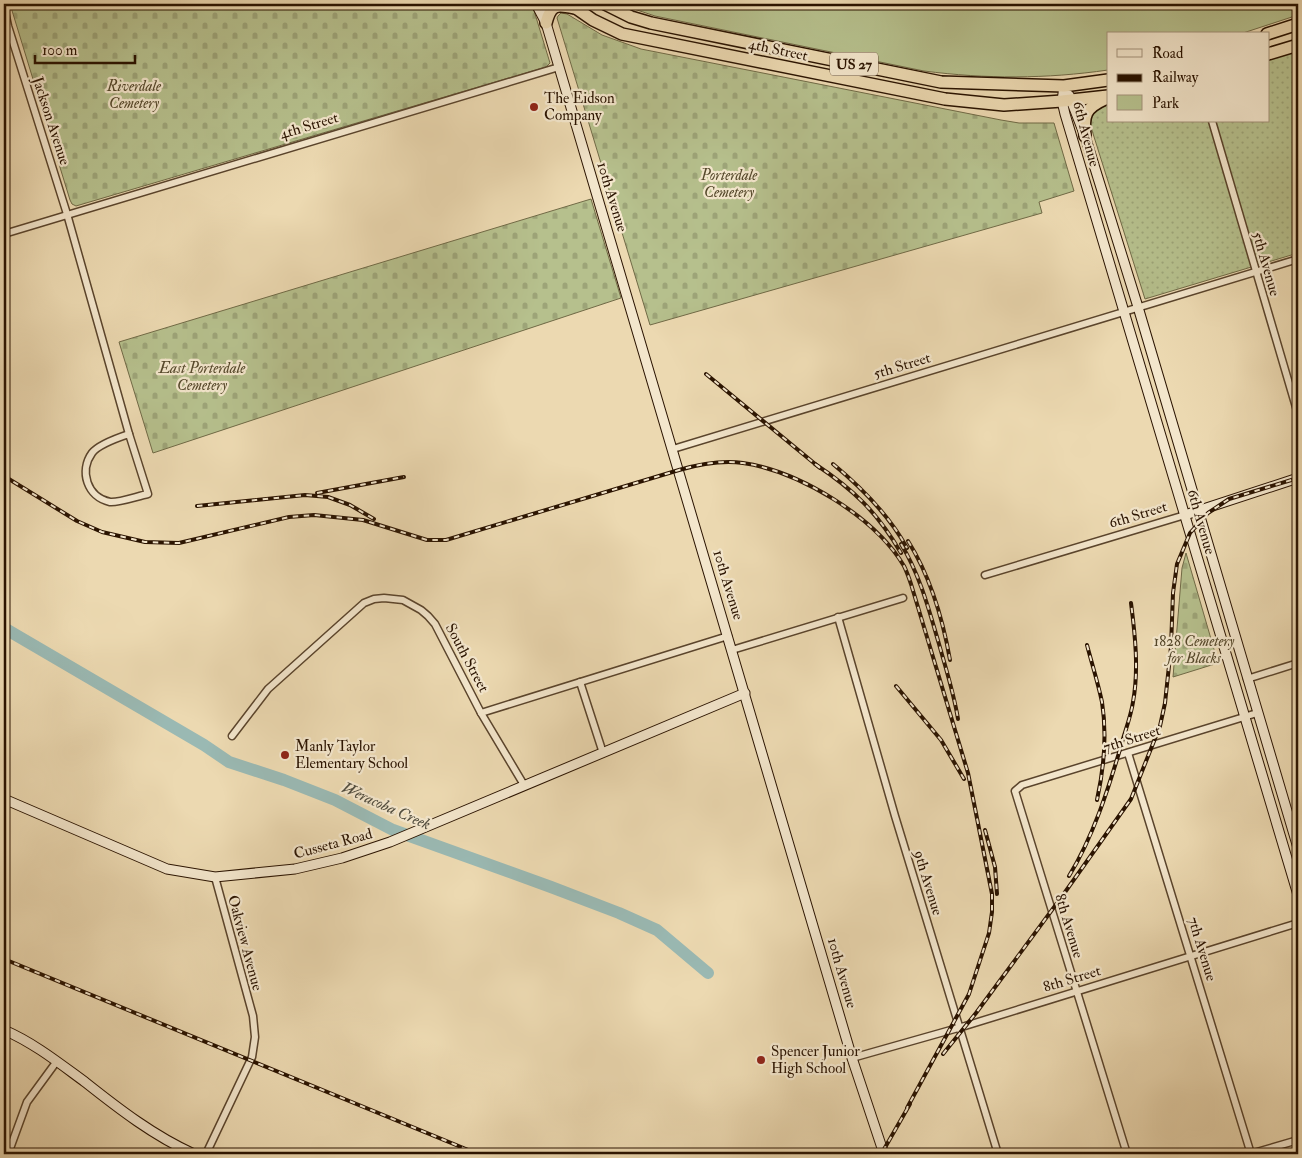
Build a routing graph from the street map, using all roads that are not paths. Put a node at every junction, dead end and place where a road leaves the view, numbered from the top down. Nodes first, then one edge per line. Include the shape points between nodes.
1 (536, 4) edge
2 (546, 4) edge
3 (605, 4) edge
4 (572, 6) edge
5 (4, 7) edge
6 (546, 23) junction
7 (1298, 24) edge
8 (6, 26) edge
9 (1270, 33) edge
10 (1298, 45) edge
11 (1270, 53) edge
12 (559, 67) junction
13 (1107, 80) edge
14 (1064, 86) junction
15 (1107, 97) edge
16 (1107, 98) edge
17 (1067, 101) junction
18 (1212, 122) edge
19 (1085, 136) junction
20 (68, 214) junction
21 (4, 234) edge
22 (1298, 259) edge
23 (1255, 272) junction
24 (1138, 307) junction
25 (1124, 311) junction
26 (1298, 414) edge
27 (129, 434) junction
28 (673, 449) junction
29 (1298, 478) edge
30 (1198, 511) junction
31 (1185, 515) junction
32 (985, 575) dead end
33 (903, 598) dead end
34 (838, 617) junction
35 (728, 636) junction
36 (732, 650) junction
37 (1298, 662) edge
38 (1247, 679) junction
39 (580, 682) junction
40 (744, 693) junction
41 (481, 713) junction
42 (1258, 713) junction
43 (1244, 717) junction
44 (232, 736) dead end
45 (1128, 752) junction
46 (603, 753) junction
47 (524, 785) junction
48 (1015, 791) joint
49 (4, 799) edge
50 (1298, 848) edge
51 (214, 876) junction
52 (1298, 895) edge
53 (1298, 924) edge
54 (1191, 956) junction
55 (1076, 991) junction
56 (960, 1027) junction
57 (4, 1030) edge
58 (852, 1058) junction
59 (56, 1061) junction
60 (1298, 1140) edge
61 (8, 1154) edge
62 (194, 1154) edge
63 (206, 1154) edge
64 (884, 1154) edge
65 (998, 1154) edge
66 (1127, 1154) edge
67 (1250, 1154) edge

1 - 6 main road, 10th Avenue
2 - 6 main road, 10th Avenue
3 - 14 highway, 4th Street / US 27 via 651,23 941,82
4 - 6 highway via 555,6 549,11
4 - 17 highway, 4th Street / US 27 via 622,34 945,99 996,105
5 - 8 street, Jackson Avenue
6 - 12 main road, 10th Avenue
7 - 9 highway
8 - 20 street, Jackson Avenue
10 - 11 highway
12 - 20 street, 4th Street
12 - 28 main road, 10th Avenue
13 - 14 highway, 4th Street / US 27
14 - 17 main road, 6th Avenue
15 - 17 highway, 4th Street / US 27
16 - 19 highway via 1087,111 1083,120
17 - 19 main road, 6th Avenue
17 - 25 main road, 6th Avenue via 1065,114
18 - 23 street, 5th Avenue
19 - 24 main road, 6th Avenue
20 - 21 street, 4th Street
20 - 27 street, Jackson Avenue
22 - 23 street
23 - 24 street, 5th Street
23 - 26 street, 5th Avenue
24 - 25 street, 5th Street
24 - 30 main road, 6th Avenue
25 - 28 street, 5th Street
25 - 31 main road, 6th Avenue
27 - 27 street, Jackson Avenue via 148,494 111,502 97,496 86,482 85,466 92,452
28 - 35 main road, 10th Avenue
29 - 30 main road, 6th Street
30 - 31 main road, 6th Street
30 - 38 main road, 6th Avenue
31 - 32 street, 6th Street
31 - 43 main road, 6th Avenue
33 - 34 street
34 - 36 street
34 - 56 street, 9th Avenue
35 - 36 main road, 10th Avenue
35 - 39 street, South Street
36 - 40 main road, 10th Avenue
37 - 38 street
38 - 42 main road, 6th Avenue
39 - 41 street, South Street
39 - 46 street
40 - 46 main road, Cusseta Road
40 - 58 main road, 10th Avenue
41 - 44 street, South Street via 435,624 408,602 384,598 364,603 324,638 268,689
41 - 47 street
42 - 43 street, 7th Street
42 - 50 main road, 6th Avenue
43 - 45 street, 7th Street
43 - 52 main road, 6th Avenue
45 - 48 street, 7th Street via 1022,785
45 - 54 street, 7th Avenue
46 - 47 main road, Cusseta Road
47 - 51 main road, Cusseta Road via 390,842 342,858 296,869
48 - 55 street, 8th Avenue
49 - 51 main road, Cusseta Road via 167,869
51 - 63 street, Oakview Avenue via 256,1037 252,1057
53 - 54 street, 8th Street
54 - 55 street, 8th Street
54 - 67 street, 7th Avenue
55 - 56 street, 8th Street
55 - 66 street, 8th Avenue
56 - 58 street, 8th Street
56 - 65 street, 9th Avenue
57 - 59 main road
58 - 64 main road, 10th Avenue
59 - 61 street via 27,1102
59 - 62 main road via 162,1138
60 - 67 street

